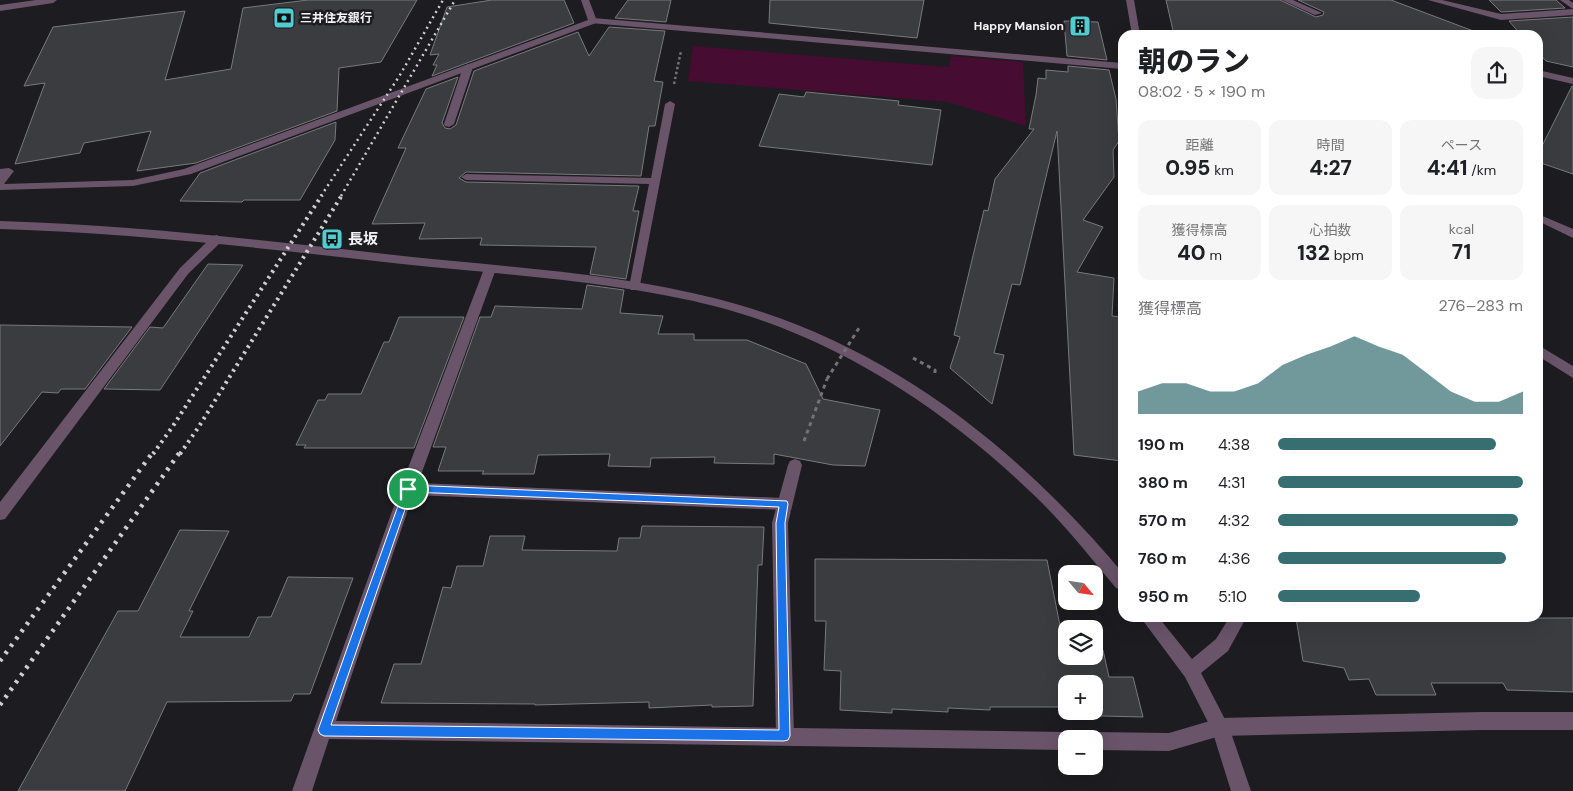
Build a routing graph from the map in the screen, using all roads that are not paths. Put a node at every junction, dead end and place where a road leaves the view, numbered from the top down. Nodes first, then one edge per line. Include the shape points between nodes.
1 (53, 0) edge
2 (585, 0) edge
3 (1130, 0) edge
4 (1286, 0) edge
5 (1432, 0) edge
6 (1465, 0) edge
7 (1564, 0) edge
8 (1573, 7) edge
9 (0, 8) edge
10 (1473, 11) junction
11 (1573, 12) edge
12 (1318, 13) dead end
13 (592, 21) junction
14 (1135, 30) edge
15 (1118, 66) edge
16 (468, 67) junction
17 (1543, 74) edge
18 (1573, 81) edge
19 (670, 104) road end
20 (449, 124) dead end
21 (0, 172) edge
22 (466, 177) dead end
23 (655, 181) junction
24 (0, 182) edge
25 (0, 187) edge
26 (1543, 219) edge
27 (0, 225) edge
28 (1573, 234) edge
29 (217, 240) junction
30 (490, 269) junction
31 (635, 287) junction
32 (1543, 353) edge
33 (1573, 373) edge
34 (795, 465) road end
35 (408, 489) junction
36 (784, 504) junction
37 (0, 514) edge
38 (1117, 569) edge
39 (1152, 622) edge
40 (1236, 622) edge
41 (1191, 671) junction
42 (1573, 722) edge
43 (1220, 727) junction
44 (324, 730) junction
45 (784, 736) junction
46 (1058, 741) edge
47 (1103, 741) edge
48 (302, 791) edge
49 (1241, 791) edge

1 - 9 street
2 - 13 street
3 - 14 street
4 - 12 street
5 - 10 street
6 - 10 street
7 - 8 street
10 - 11 street via 1500,17
13 - 15 street
13 - 16 street
16 - 20 street
16 - 25 street via 187,172 133,183
17 - 18 street
19 - 23 street
21 - 24 street via 9,171
22 - 23 street
23 - 31 street
26 - 28 street
27 - 29 street
29 - 30 street
29 - 37 street via 184,271
30 - 31 street
30 - 35 street
31 - 38 street via 738,309 853,354 932,401 1004,456
32 - 33 street
34 - 36 street
35 - 36 street
35 - 44 street
36 - 45 street via 780,523
39 - 41 street
40 - 41 street via 1222,645
41 - 43 street
42 - 43 street
43 - 47 street via 1169,742
43 - 49 street
44 - 45 street
44 - 48 street
45 - 46 street

